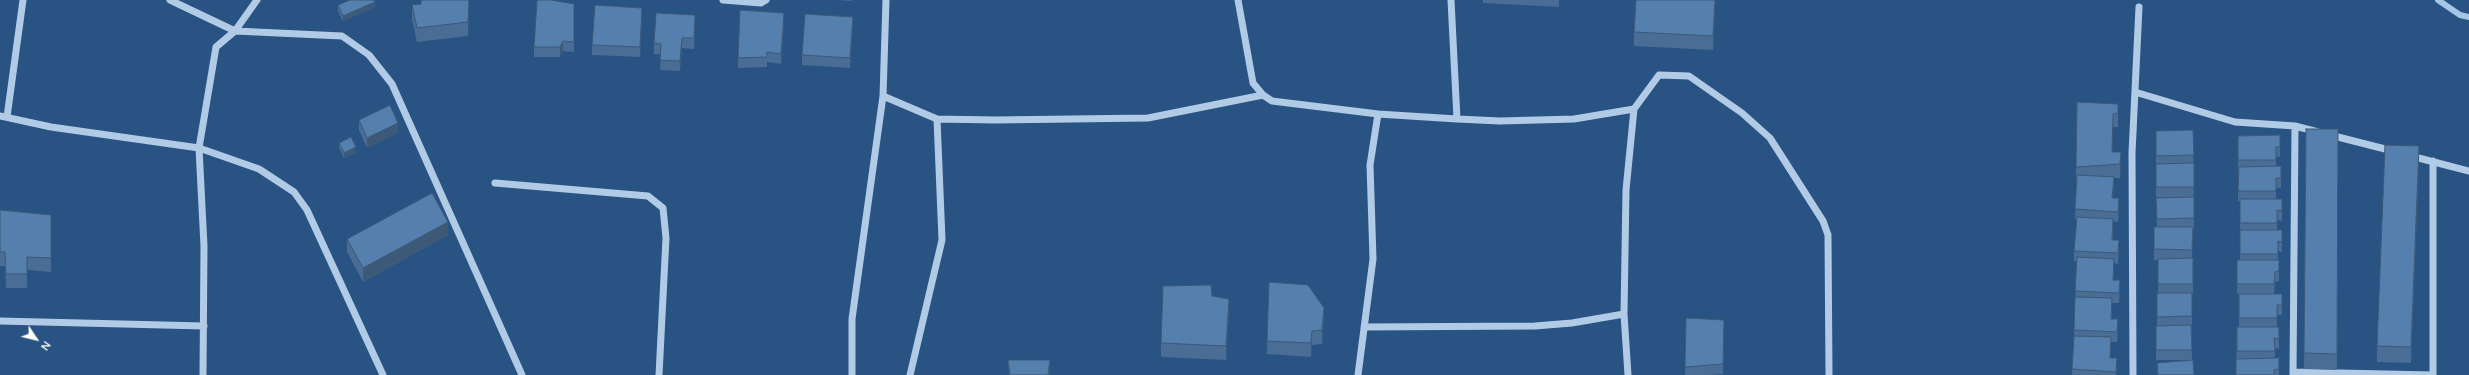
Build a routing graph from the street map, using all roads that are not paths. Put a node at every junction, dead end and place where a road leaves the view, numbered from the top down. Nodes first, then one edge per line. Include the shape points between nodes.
1 (23, 0) edge
2 (170, 0) edge
3 (257, 0) edge
4 (723, 0) edge
5 (766, 0) edge
6 (886, 0) edge
7 (1238, 0) edge
8 (1451, 0) edge
9 (2139, 7) dead end
10 (235, 31) junction
11 (2135, 92) junction
12 (883, 96) junction
13 (1263, 96) junction
14 (1634, 109) junction
15 (1378, 114) junction
16 (3, 116) edge
17 (937, 119) junction
18 (1457, 119) junction
19 (2295, 126) junction
20 (199, 148) junction
21 (2433, 161) junction
22 (2469, 171) edge
23 (495, 183) dead end
24 (1624, 314) junction
25 (0, 321) edge
26 (204, 326) junction
27 (1364, 327) junction
28 (2293, 374) edge
29 (204, 375) edge
30 (383, 375) edge
31 (522, 375) edge
32 (659, 375) edge
33 (852, 375) edge
34 (910, 375) edge
35 (1358, 375) edge
36 (1628, 375) edge
37 (1829, 375) edge
38 (2133, 375) edge
39 (2433, 375) edge

1 - 16 street
2 - 10 street
3 - 10 street
4 - 5 street via 761,3
6 - 12 street
7 - 13 street via 1250,73 1253,83
8 - 18 street
9 - 11 street
10 - 20 street via 216,47
10 - 31 street via 342,36 369,55 392,84
11 - 19 street via 2235,122
11 - 38 street via 2132,153
12 - 17 street
12 - 33 street via 852,319
13 - 15 street via 1272,101
13 - 17 street via 1148,118
14 - 18 street via 1574,119
14 - 24 street via 1626,190
14 - 37 street via 1659,75 1689,76 1742,114 1770,138 1823,221 1828,235
15 - 18 street
15 - 27 street via 1370,165 1373,259
16 - 20 street via 51,127
17 - 34 street via 942,240
19 - 21 street
19 - 28 street
20 - 26 street via 204,246
20 - 30 street via 258,169 294,192 307,210
21 - 22 street
21 - 39 street
23 - 32 street via 648,196 663,208 666,238
24 - 27 street via 1535,326
24 - 36 street
25 - 26 street
26 - 29 street
27 - 35 street
28 - 39 street

